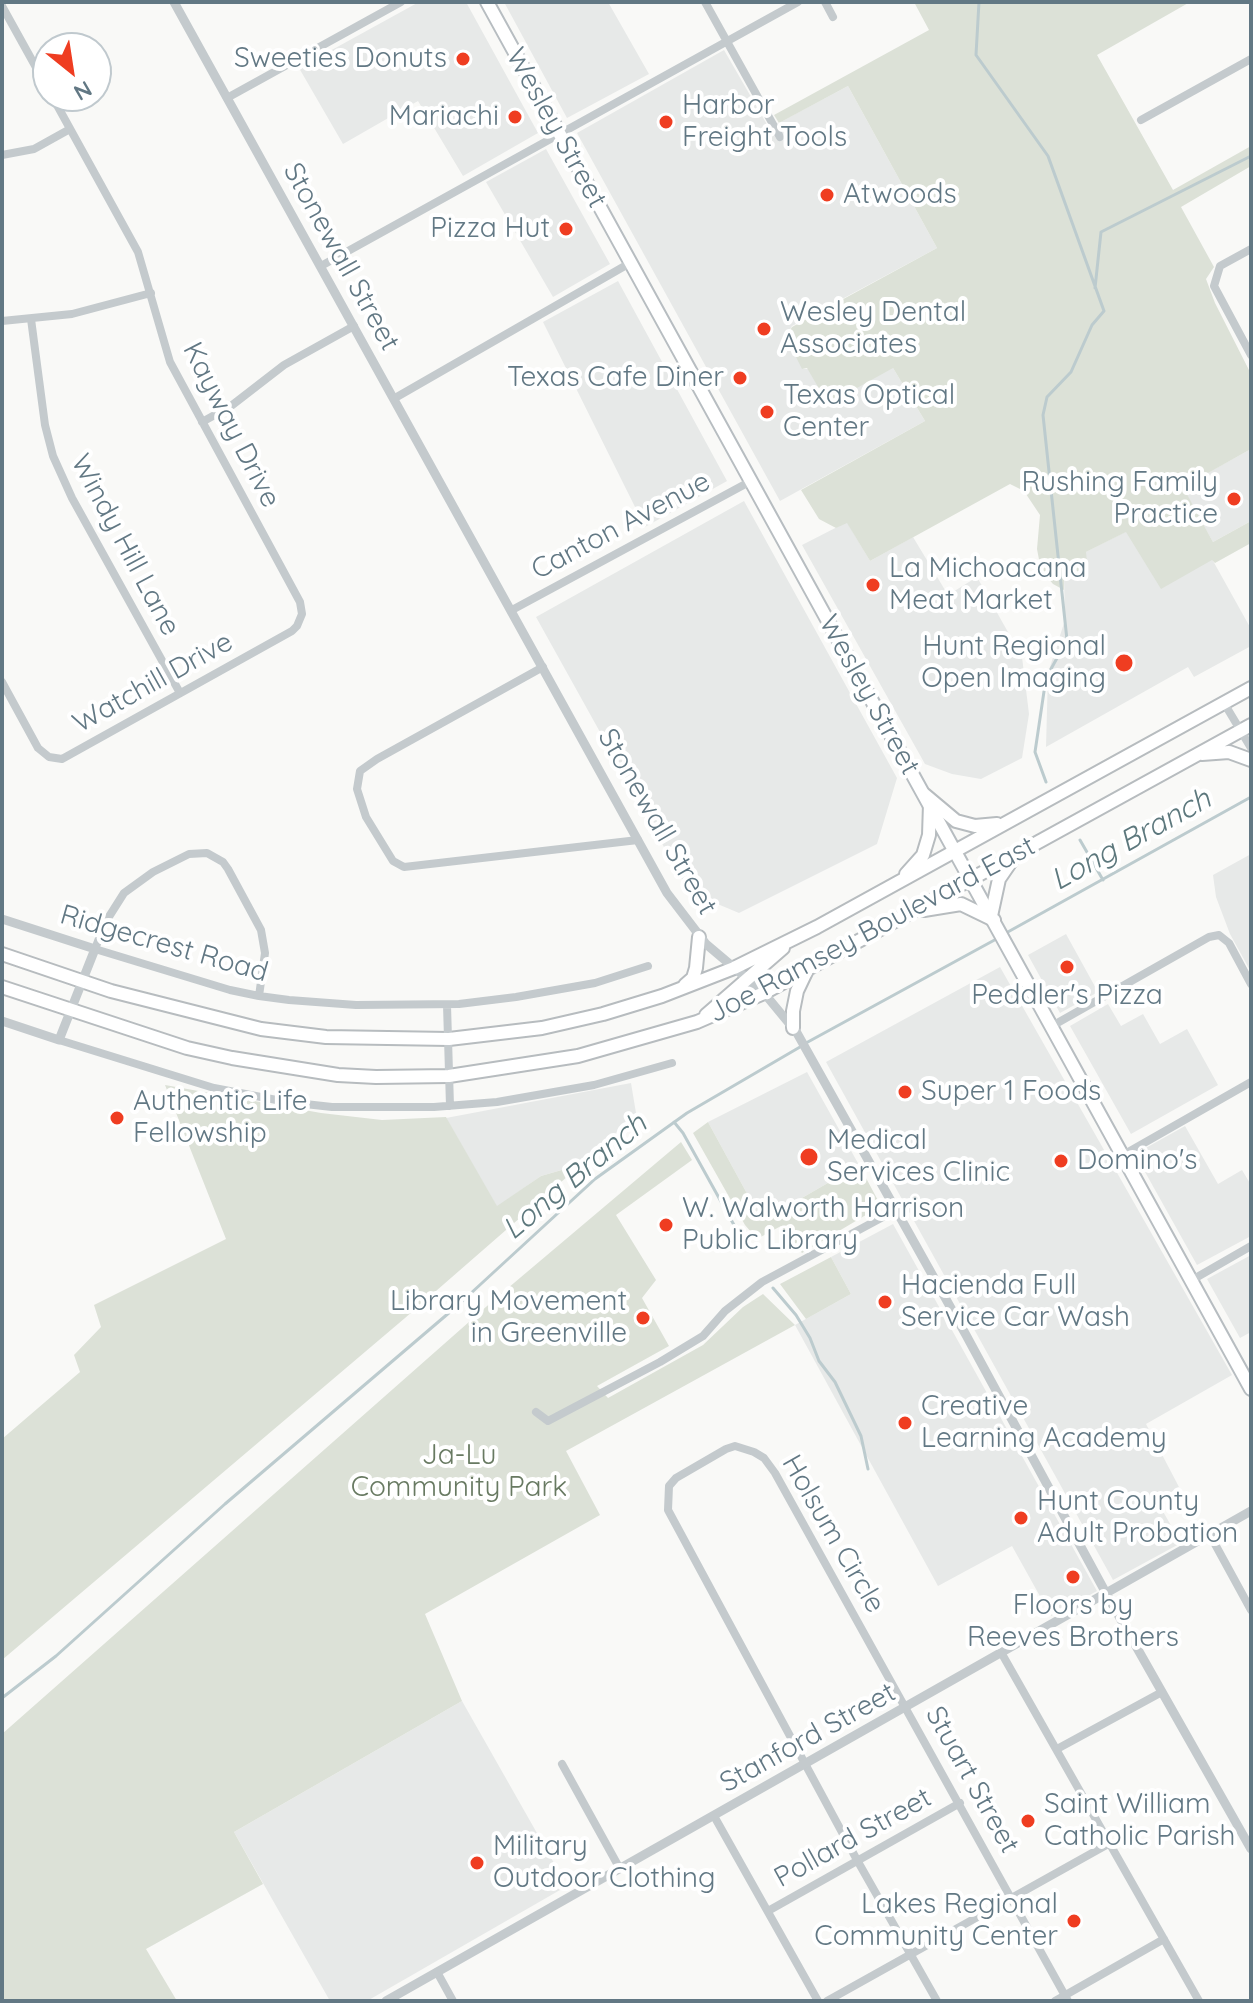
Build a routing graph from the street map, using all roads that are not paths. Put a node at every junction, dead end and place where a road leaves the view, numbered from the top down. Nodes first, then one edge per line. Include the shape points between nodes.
1 (174, 2) edge
2 (401, 2) edge
3 (487, 2) edge
4 (705, 2) edge
5 (798, 2) edge
6 (825, 2) edge
7 (2, 6) edge
8 (833, 17) dead end
9 (727, 42) junction
10 (1251, 59) edge
11 (32, 60) edge
12 (227, 98) junction
13 (61, 112) edge
14 (1141, 120) dead end
15 (70, 129) junction
16 (560, 134) junction
17 (780, 137) dead end
18 (2, 155) edge
19 (1251, 249) edge
20 (630, 263) junction
21 (321, 266) junction
22 (151, 293) junction
23 (31, 319) junction
24 (2, 321) edge
25 (354, 326) junction
26 (1251, 355) edge
27 (395, 398) junction
28 (202, 422) junction
29 (751, 481) junction
30 (512, 610) junction
31 (282, 636) joint
32 (543, 667) junction
33 (2, 682) edge
34 (1251, 688) edge
35 (180, 693) junction
36 (1224, 703) junction
37 (1246, 727) edge
38 (1251, 748) edge
39 (1199, 754) junction
40 (1251, 760) edge
41 (927, 800) junction
42 (1005, 823) junction
43 (638, 840) junction
44 (955, 850) junction
45 (1018, 853) junction
46 (971, 879) junction
47 (899, 881) junction
48 (909, 914) junction
49 (2, 919) edge
50 (993, 919) junction
51 (699, 937) junction
52 (791, 941) junction
53 (95, 949) junction
54 (2, 954) edge
55 (648, 966) dead end
56 (734, 968) junction
57 (808, 970) junction
58 (748, 980) junction
59 (82, 981) junction
60 (1251, 984) edge
61 (2, 987) edge
62 (682, 988) junction
63 (764, 993) junction
64 (259, 996) junction
65 (447, 1005) junction
66 (71, 1010) junction
67 (2, 1021) edge
68 (697, 1022) junction
69 (1052, 1026) junction
70 (795, 1030) junction
71 (449, 1039) junction
72 (59, 1040) junction
73 (672, 1063) dead end
74 (449, 1076) junction
75 (1251, 1082) edge
76 (450, 1106) junction
77 (1123, 1155) junction
78 (896, 1210) junction
79 (1251, 1246) edge
80 (1192, 1280) junction
81 (1251, 1389) edge
82 (536, 1412) dead end
83 (1251, 1511) edge
84 (1210, 1535) junction
85 (1107, 1595) junction
86 (1251, 1610) edge
87 (1002, 1654) junction
88 (1162, 1692) junction
89 (907, 1707) junction
90 (1057, 1749) junction
91 (562, 1764) dead end
92 (806, 1764) junction
93 (960, 1803) junction
94 (714, 1816) junction
95 (1110, 1843) junction
96 (1251, 1849) edge
97 (857, 1860) junction
98 (620, 1869) junction
99 (1012, 1898) junction
100 (768, 1911) junction
101 (1164, 1939) junction
102 (912, 1954) junction
103 (437, 1972) junction
104 (1066, 1998) edge
105 (386, 2001) edge
106 (453, 2001) edge
107 (818, 2001) edge
108 (827, 2001) edge
109 (937, 2001) edge
110 (1055, 2001) edge
111 (1199, 2001) edge

1 - 12 street, Stonewall Street
2 - 12 street
3 - 16 main road, Wesley Street
4 - 9 street
5 - 9 street
6 - 8 street
7 - 11 street
9 - 16 street
9 - 17 street
10 - 14 street
12 - 21 street, Stonewall Street
13 - 15 street, Kayway Drive
15 - 18 street via 34,149
15 - 22 street, Kayway Drive via 138,252
16 - 20 main road, Wesley Street
16 - 21 street
19 - 26 street via 1220,266 1214,286
20 - 27 street
20 - 29 main road, Wesley Street
21 - 25 street, Stonewall Street
22 - 23 street
22 - 28 street, Kayway Drive via 170,362
23 - 24 street
23 - 35 street, Windy Hill Lane via 53,456
25 - 27 street, Stonewall Street
25 - 28 street via 284,365
27 - 30 street, Stonewall Street
28 - 31 street, Kayway Drive via 300,602 301,620
29 - 30 street, Canton Avenue
29 - 41 main road, Wesley Street
30 - 32 street, Stonewall Street
31 - 35 street, Watchill Drive
32 - 43 street, Stonewall Street
32 - 43 street via 360,771 359,799 373,829 393,861 404,867
33 - 35 street, Watchill Drive via 43,754 62,759
34 - 36 main road, Joe Ramsey Boulevard East
36 - 37 street
36 - 42 main road, Joe Ramsey Boulevard East
37 - 38 street
37 - 39 main road, Joe Ramsey Boulevard East
39 - 40 main road via 1229,752
39 - 45 main road, Joe Ramsey Boulevard East
41 - 42 main road via 956,821 975,826
41 - 44 main road, Wesley Street
41 - 47 main road via 929,835 923,855
42 - 44 main road, Joe Ramsey Boulevard East
43 - 51 street, Stonewall Street
44 - 46 main road, Wesley Street
44 - 47 main road, Joe Ramsey Boulevard East
45 - 46 main road, Joe Ramsey Boulevard East
45 - 50 main road via 999,879
46 - 48 main road, Joe Ramsey Boulevard East
46 - 50 main road, Wesley Street
47 - 52 main road, Joe Ramsey Boulevard East
48 - 50 main road via 961,904
48 - 57 main road, Joe Ramsey Boulevard East
49 - 53 street, Ridgecrest Road
50 - 69 main road, Wesley Street
51 - 56 street, Stonewall Street
51 - 62 main road via 693,978
52 - 56 main road, Joe Ramsey Boulevard East
52 - 58 main road
53 - 59 street
53 - 64 street, Ridgecrest Road
53 - 64 street via 124,893 189,854 207,853 228,869 261,930 265,953
54 - 59 main road, Joe Ramsey Boulevard East
55 - 65 street, Ridgecrest Road via 595,983
56 - 58 street, Stonewall Street
56 - 62 main road, Joe Ramsey Boulevard East
57 - 63 main road, Joe Ramsey Boulevard East
57 - 70 main road via 797,991
58 - 63 street, Stonewall Street
58 - 68 main road
59 - 66 street
59 - 71 main road, Joe Ramsey Boulevard East via 261,1029 326,1037
60 - 69 street via 1229,943 1219,935 1209,937
61 - 66 main road, Joe Ramsey Boulevard East
62 - 71 main road, Joe Ramsey Boulevard East via 542,1028
63 - 68 main road, Joe Ramsey Boulevard East
63 - 70 street, Stonewall Street
64 - 65 street, Ridgecrest Road via 356,1005
65 - 71 street
66 - 72 street
66 - 74 main road, Joe Ramsey Boulevard East via 232,1058 338,1075
67 - 72 street
68 - 74 main road, Joe Ramsey Boulevard East via 578,1056
69 - 77 main road, Wesley Street
70 - 78 street, Stonewall Street
71 - 74 street
72 - 76 street via 182,1080 287,1102
73 - 76 street via 594,1085
74 - 76 street
75 - 77 street
77 - 80 main road, Wesley Street
78 - 82 street via 762,1282 703,1336 660,1362 548,1421
78 - 85 street, Stonewall Street
79 - 80 street
80 - 81 main road, Wesley Street
83 - 84 street, Stanford Street
84 - 85 street, Stanford Street
84 - 86 street
85 - 87 street, Stanford Street
85 - 88 street, Stonewall Street
87 - 89 street, Stanford Street
87 - 90 street
88 - 90 street
88 - 96 street, Stonewall Street
89 - 92 street, Stanford Street
89 - 92 street, Holsum Circle via 775,1473 754,1452 726,1449 676,1478 669,1486 668,1510
89 - 93 street, Stuart Street
90 - 95 street
91 - 98 street
92 - 94 street, Stanford Street
92 - 97 street, Holsum Circle
93 - 97 street, Pollard Street
93 - 99 street, Stuart Street
94 - 98 street, Stanford Street
94 - 100 street
95 - 99 street
95 - 101 street
97 - 100 street, Pollard Street
97 - 102 street, Holsum Circle
98 - 103 street, Stanford Street
99 - 102 street
99 - 104 street, Stuart Street
100 - 107 street
101 - 104 street
101 - 111 street
102 - 108 street
102 - 109 street, Holsum Circle
103 - 105 street, Stanford Street
103 - 106 street
104 - 110 street

